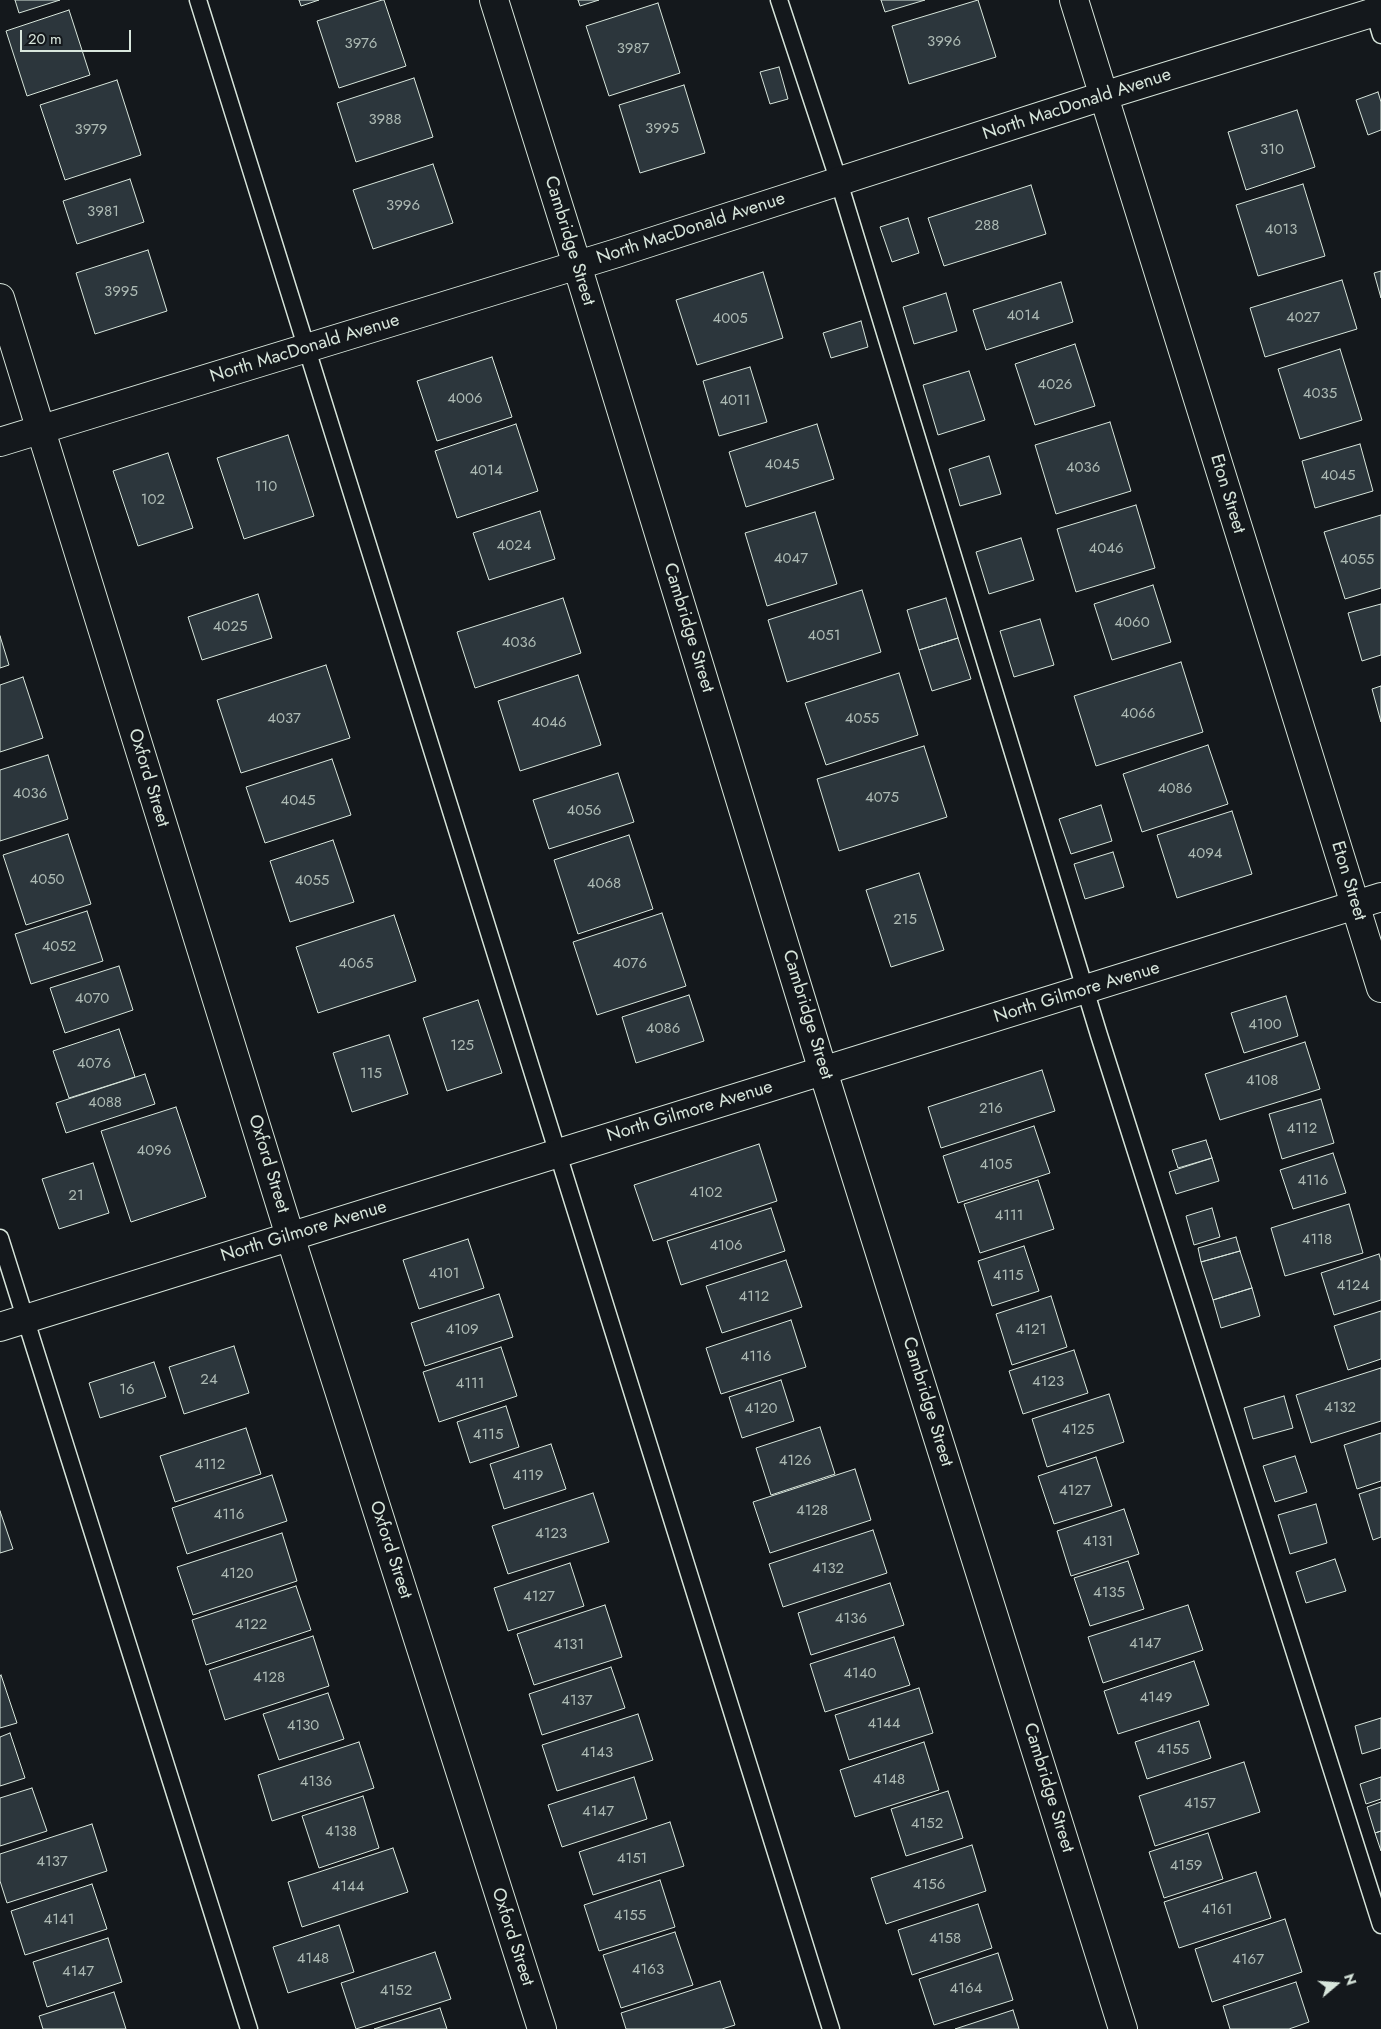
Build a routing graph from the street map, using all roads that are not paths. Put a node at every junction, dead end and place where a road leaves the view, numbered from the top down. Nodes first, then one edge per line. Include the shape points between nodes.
1 (198, 0) edge
2 (494, 0) edge
3 (779, 0) edge
4 (1074, 0) edge
5 (1377, 15) edge
6 (1103, 96) junction
7 (839, 182) junction
8 (577, 265) junction
9 (0, 298) edge
10 (308, 348) junction
11 (40, 430) junction
12 (0, 442) edge
13 (1381, 897) edge
14 (1355, 905) junction
15 (1381, 988) edge
16 (1085, 991) junction
17 (823, 1071) junction
18 (558, 1153) junction
19 (290, 1236) junction
20 (0, 1238) edge
21 (13, 1324) edge
22 (1381, 1924) edge
23 (249, 2029) edge
24 (542, 2029) edge
25 (831, 2029) edge
26 (1123, 2029) edge

1 - 10 lane
2 - 8 street, Cambridge Street
3 - 7 lane
4 - 6 street, Eton Street
5 - 6 street, North MacDonald Avenue
6 - 7 street, North MacDonald Avenue
6 - 14 street, Eton Street
7 - 8 street, North MacDonald Avenue
7 - 16 lane
8 - 10 street, North MacDonald Avenue
8 - 17 street, Cambridge Street
9 - 11 street, Oxford Street
10 - 11 street, North MacDonald Avenue
10 - 18 lane
11 - 12 street, North MacDonald Avenue
11 - 19 street, Oxford Street
13 - 14 street, North Gilmore Avenue
14 - 15 street, Eton Street
14 - 16 street, North Gilmore Avenue
16 - 17 street, North Gilmore Avenue
16 - 22 lane
17 - 18 street, North Gilmore Avenue
17 - 26 street, Cambridge Street
18 - 19 street, North Gilmore Avenue
18 - 25 lane
19 - 21 street, North Gilmore Avenue
19 - 24 street, Oxford Street
20 - 21 lane
21 - 23 lane

